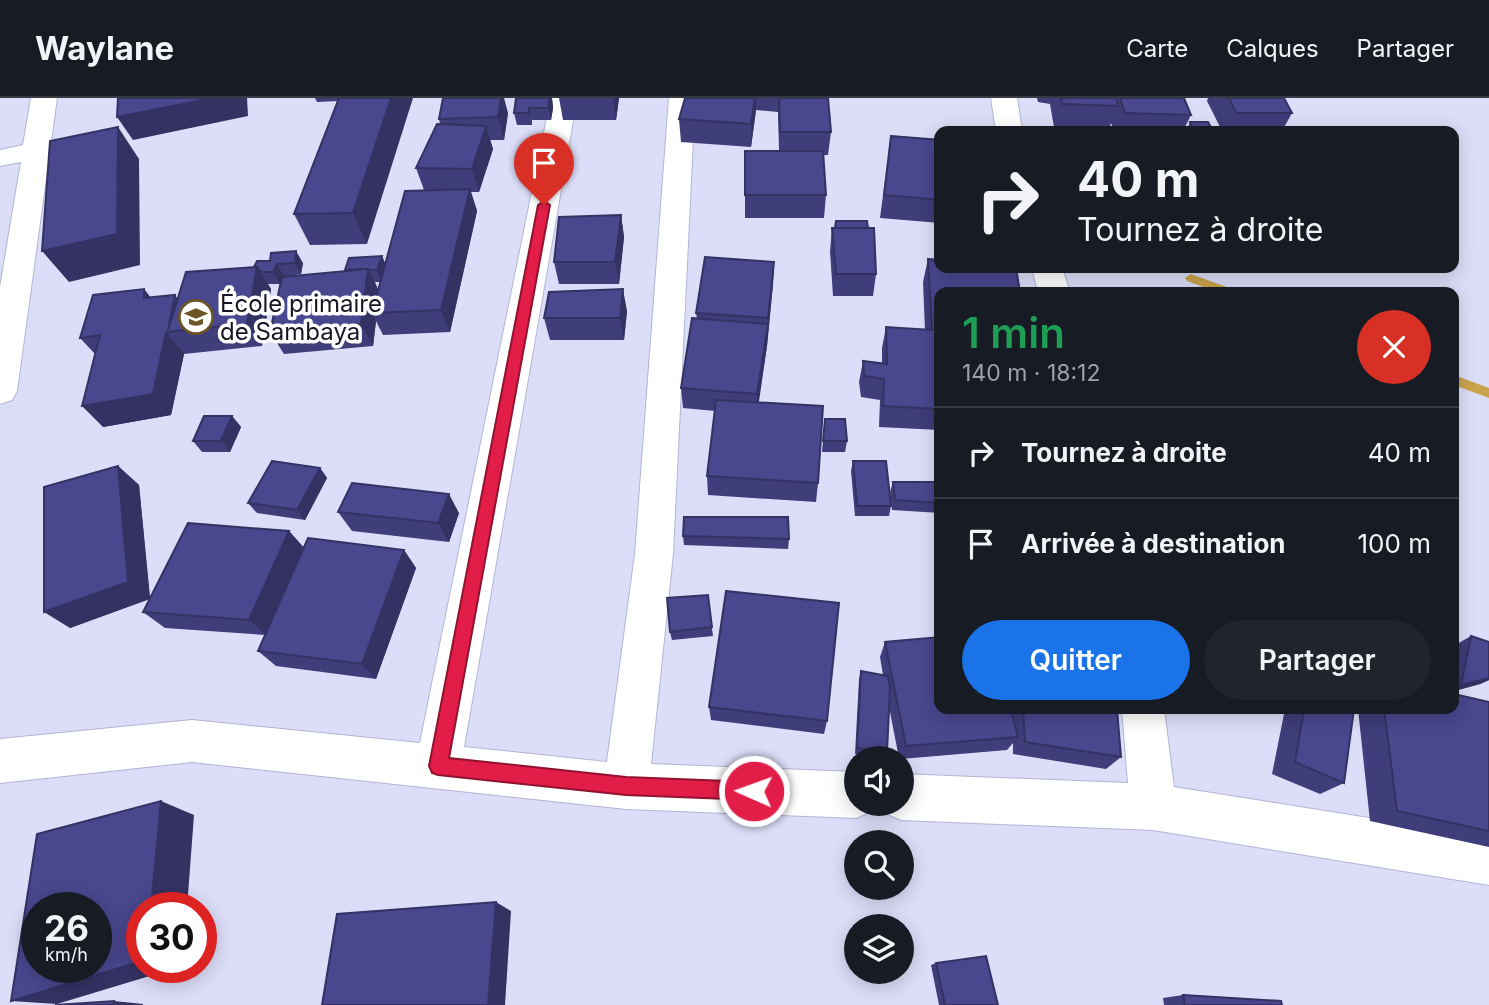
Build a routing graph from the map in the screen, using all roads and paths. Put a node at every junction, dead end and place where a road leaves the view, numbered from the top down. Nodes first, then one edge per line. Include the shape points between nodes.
1 (44, 98) edge
2 (564, 98) edge
3 (681, 98) edge
4 (1004, 98) edge
5 (1008, 126) edge
6 (38, 150) junction
7 (0, 158) edge
8 (0, 391) edge
9 (1144, 714) edge
10 (0, 761) edge
11 (438, 766) junction
12 (626, 786) junction
13 (844, 795) edge
14 (914, 798) edge
15 (1153, 807) junction
16 (1489, 861) edge

1 - 6 street
2 - 11 street
3 - 12 street via 654,554
4 - 5 street
6 - 7 street
6 - 8 street
9 - 15 street
10 - 11 street via 192,741
11 - 12 street
12 - 13 street
14 - 15 street
15 - 16 street

